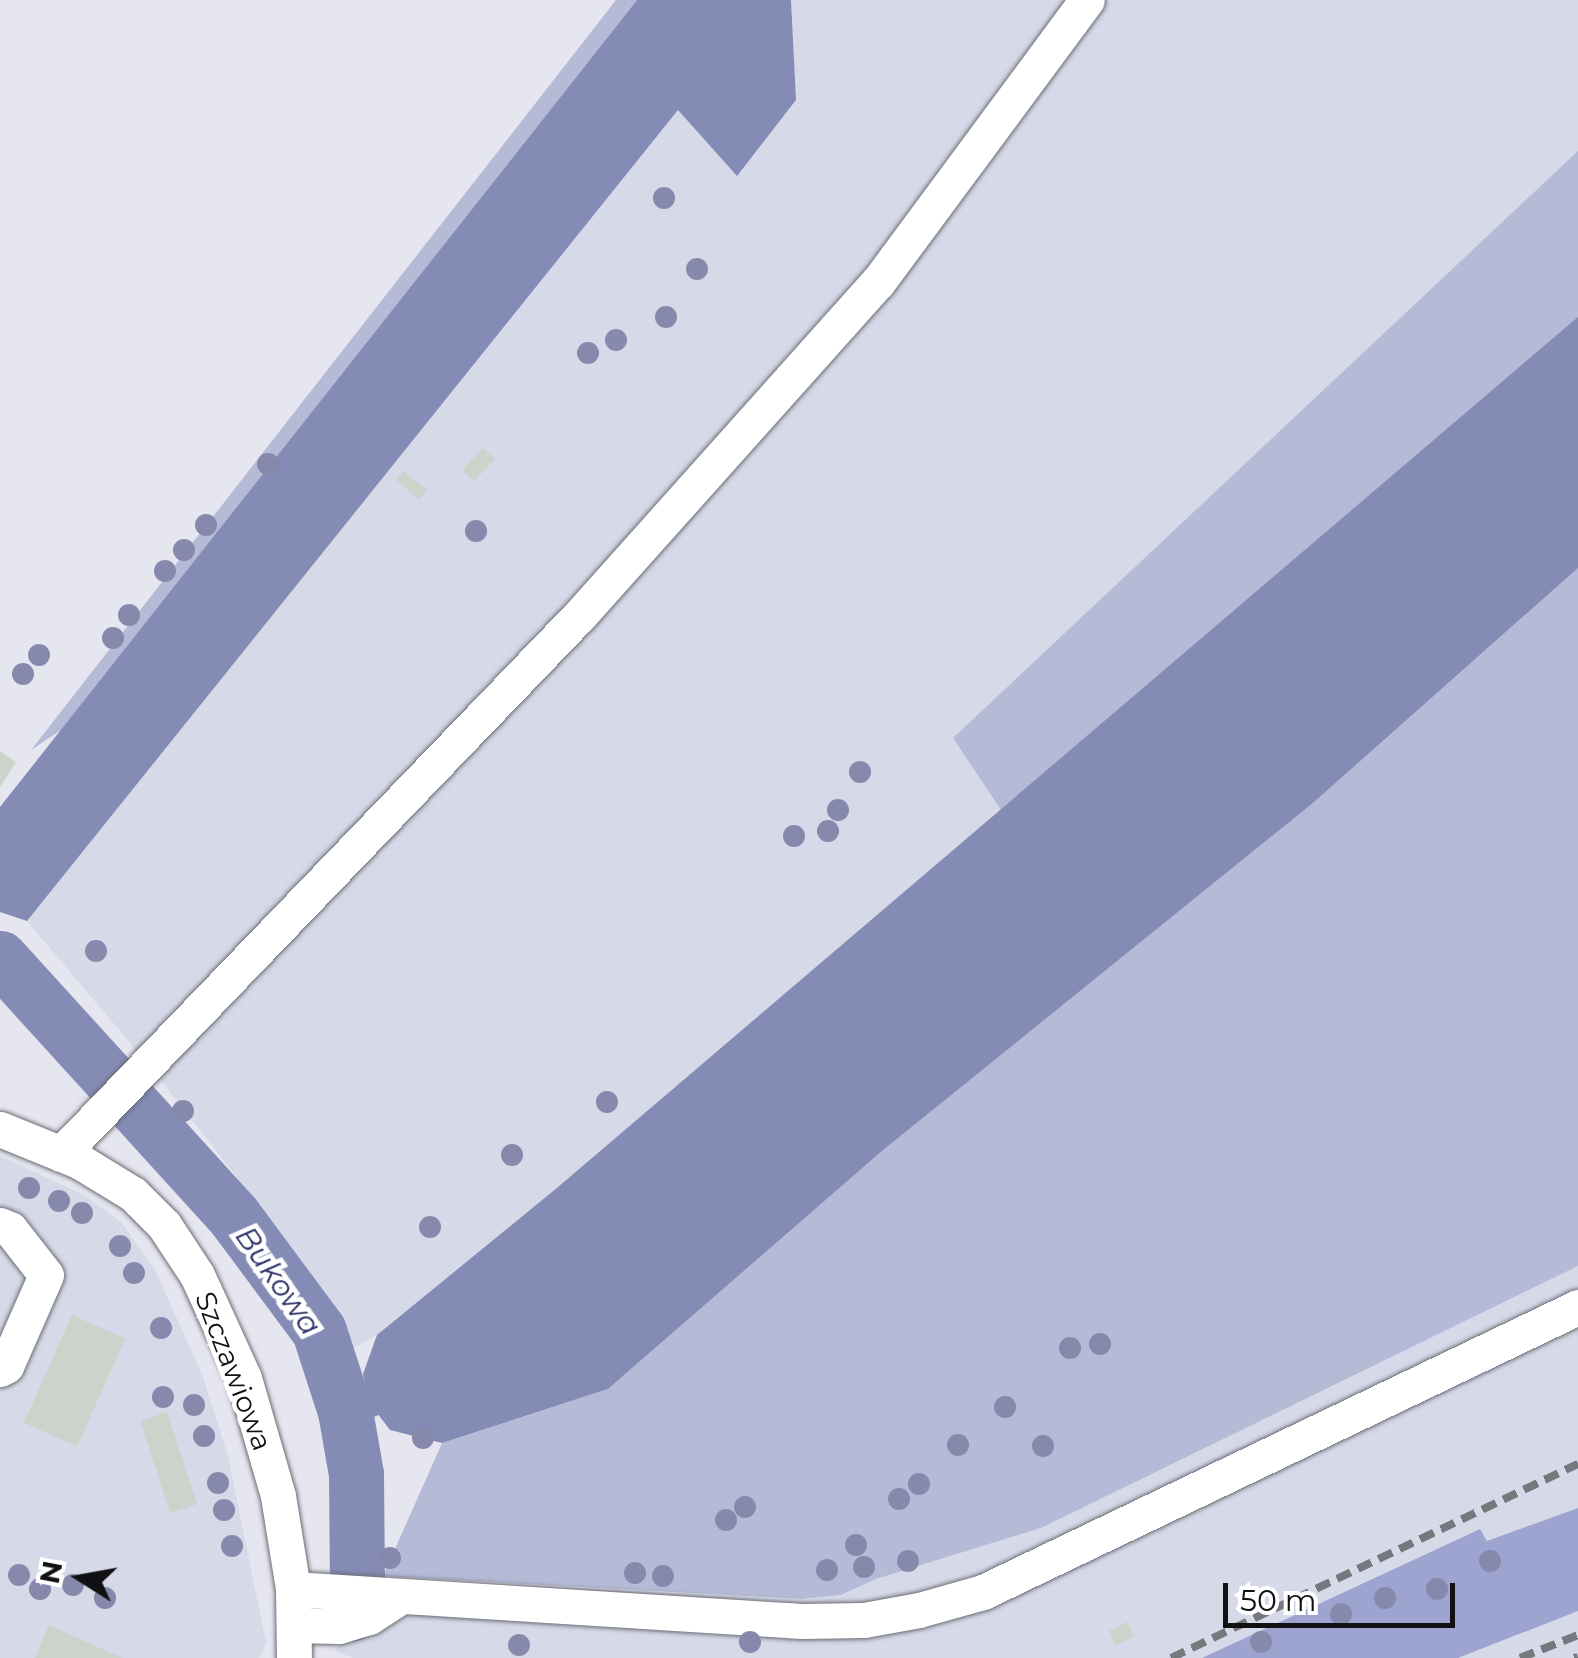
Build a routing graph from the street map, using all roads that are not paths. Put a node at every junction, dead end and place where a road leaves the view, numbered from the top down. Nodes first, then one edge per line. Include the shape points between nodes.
1 (1087, 0) edge
2 (0, 1129) edge
3 (61, 1154) junction
4 (0, 1225) edge
5 (1578, 1307) edge
6 (0, 1368) edge
7 (293, 1589) junction
8 (370, 1594) junction
9 (294, 1642) edge

1 - 3 street via 878,282 579,616
2 - 3 street, Szczawiowa
3 - 7 street, Szczawiowa via 141,1201 197,1274 256,1415
4 - 6 street via 46,1275
5 - 8 street via 983,1592 919,1610 802,1621
7 - 8 street
7 - 9 street, Szczawiowa
8 - 9 street via 369,1617

